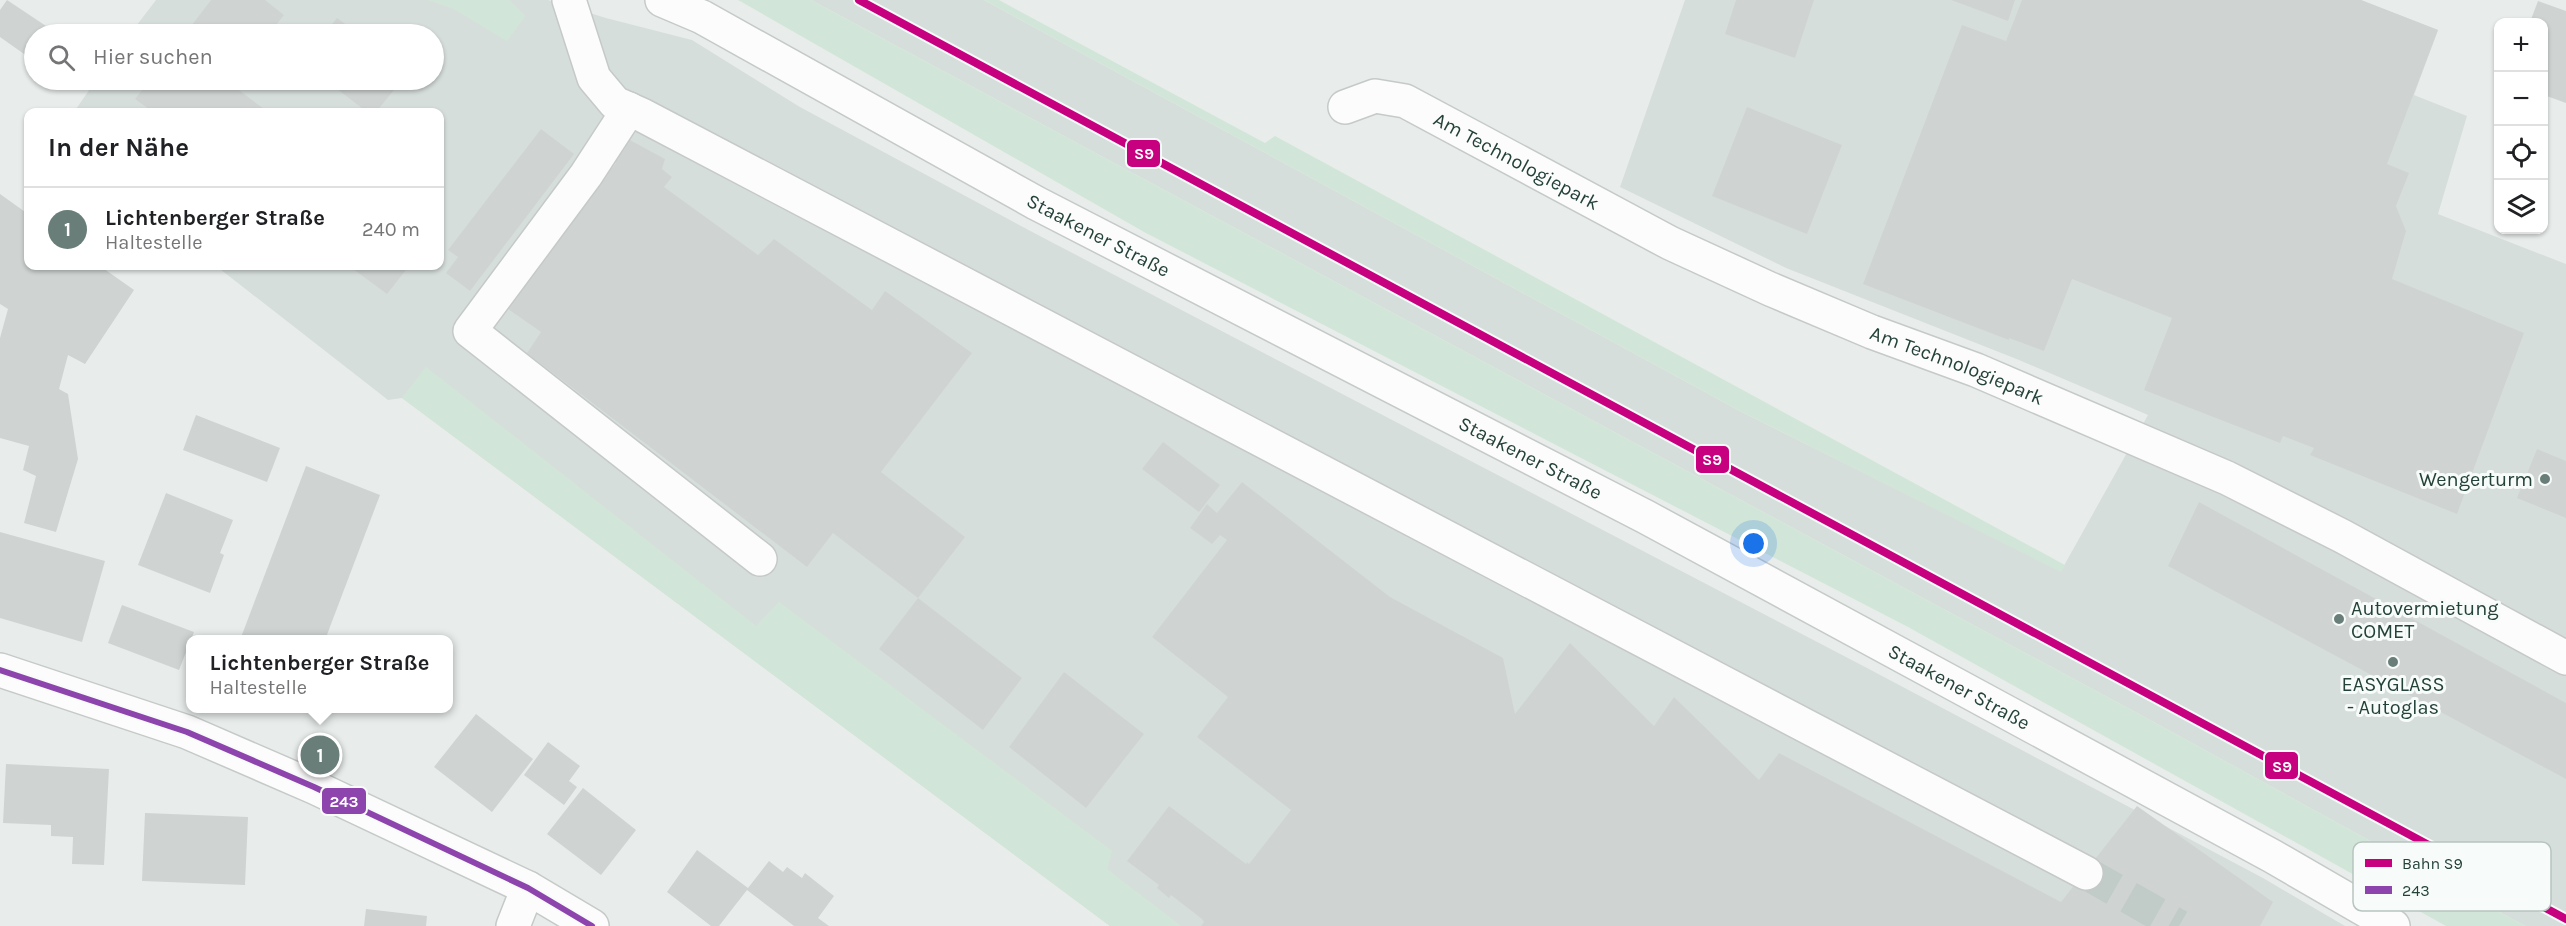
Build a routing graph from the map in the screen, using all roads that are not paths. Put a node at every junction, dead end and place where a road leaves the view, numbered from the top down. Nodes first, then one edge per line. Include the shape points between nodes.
1 (569, 0) edge
2 (662, 0) edge
3 (1345, 107) dead end
4 (629, 110) junction
5 (760, 559) dead end
6 (2566, 658) edge
7 (0, 670) edge
8 (2086, 873) tunnel mouth
9 (528, 888) junction
10 (2353, 903) edge
11 (2367, 911) edge
12 (513, 926) edge
13 (592, 926) edge
14 (2393, 926) edge

1 - 4 street via 594,78 615,104
2 - 10 street, Staakener Straße via 702,17 1036,203 1646,517
3 - 6 street, Am Technologiepark via 1375,96 1405,101 1660,238 1750,280 2020,388 2227,478
4 - 5 street via 586,175 470,331
4 - 8 street
7 - 9 street via 187,732 339,797
9 - 12 street
9 - 13 street
11 - 14 street, Staakener Straße

